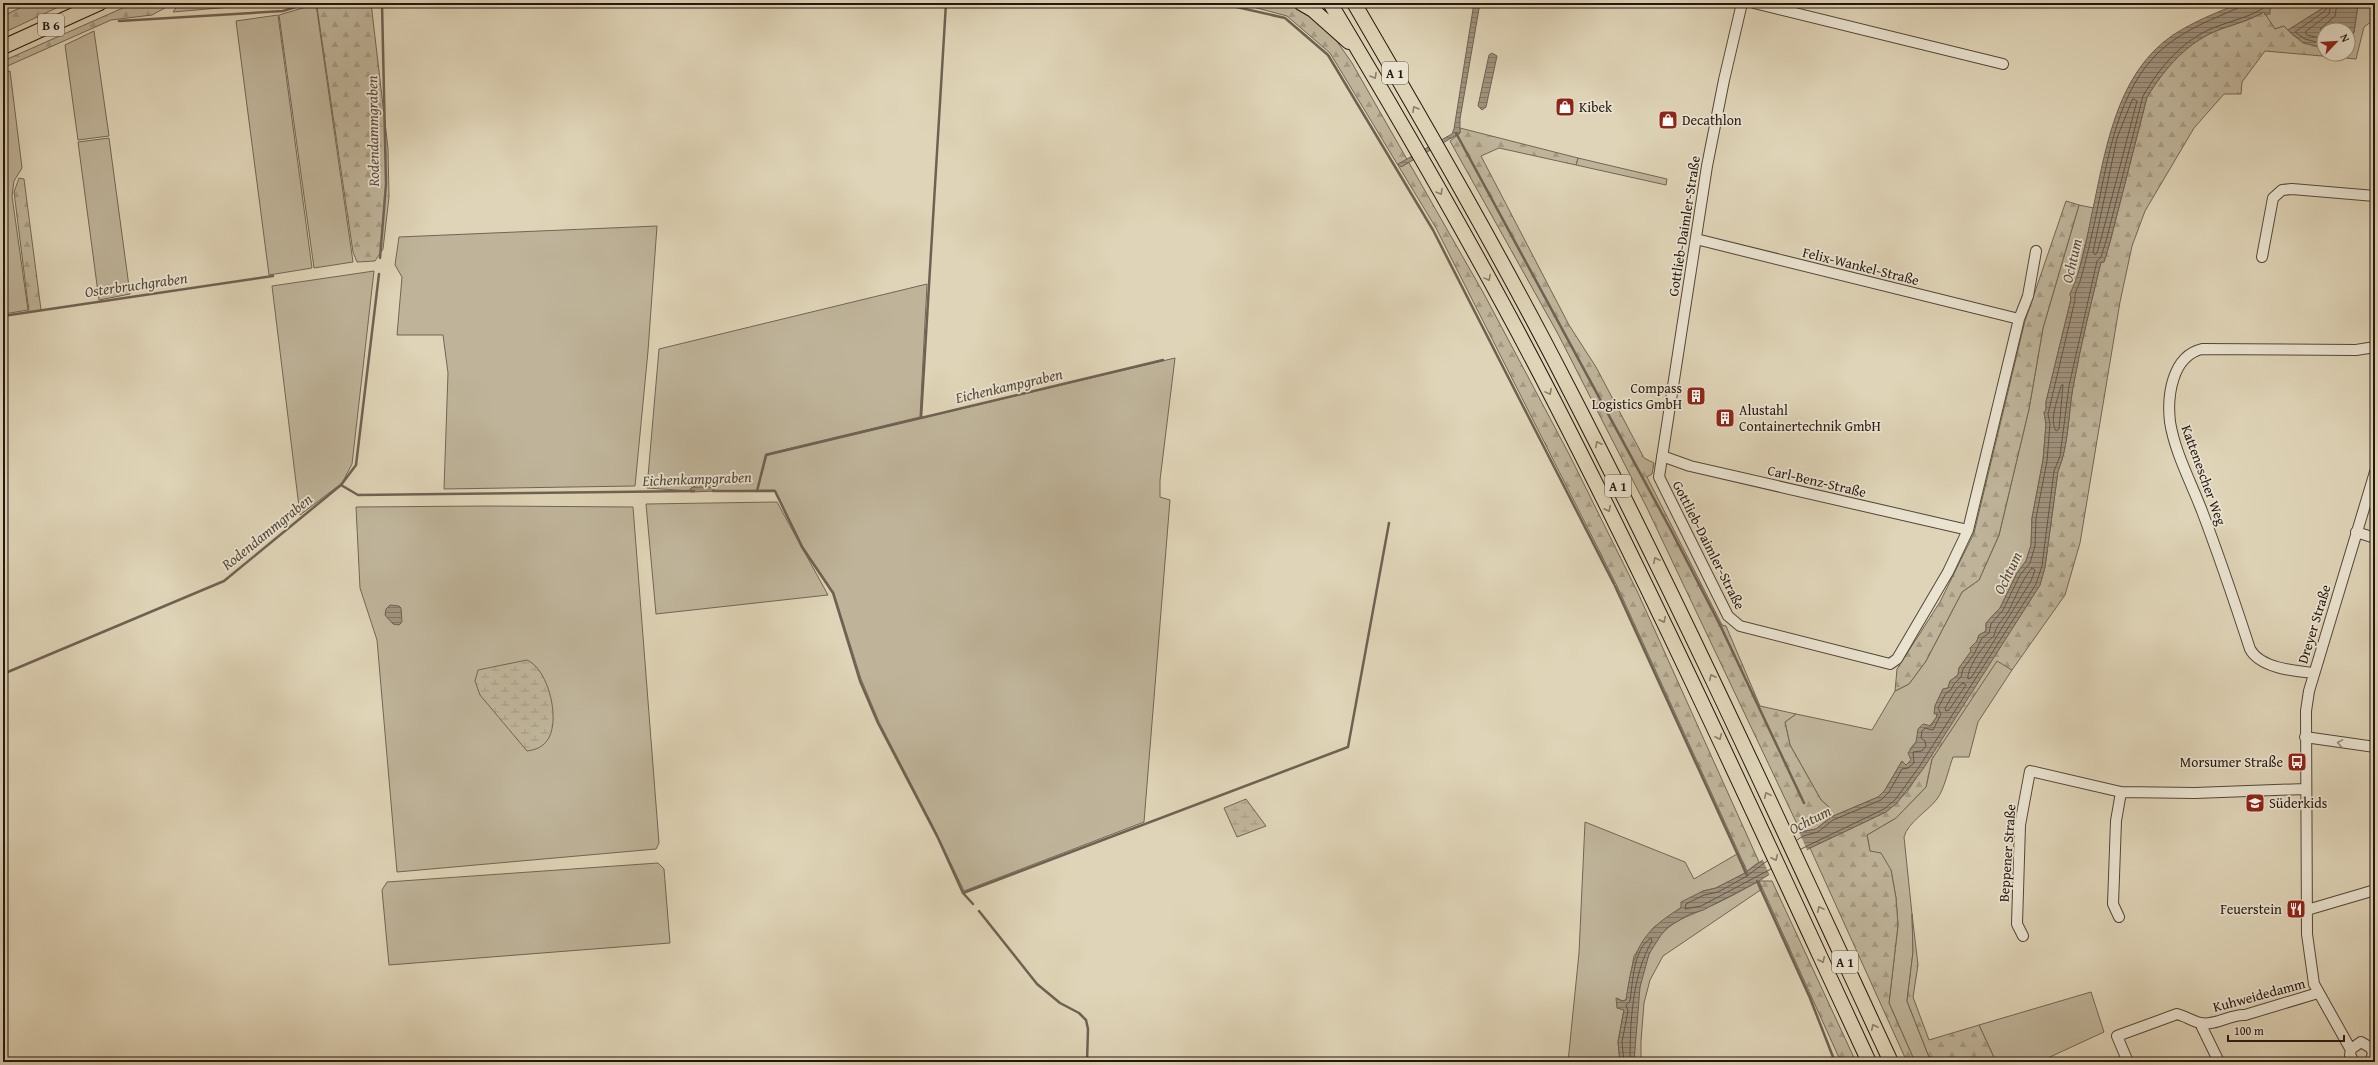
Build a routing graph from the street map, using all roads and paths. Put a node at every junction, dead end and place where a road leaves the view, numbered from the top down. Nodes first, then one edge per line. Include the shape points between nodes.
1 (100, 3) edge
2 (1301, 3) edge
3 (1330, 3) edge
4 (1354, 3) edge
5 (1742, 3) edge
6 (1754, 3) edge
7 (3, 47) edge
8 (1361, 54) junction
9 (2003, 64) dead end
10 (2375, 196) edge
11 (1696, 239) junction
12 (2036, 251) dead end
13 (2262, 256) dead end
14 (2019, 319) junction
15 (2375, 348) edge
16 (1662, 456) junction
17 (2375, 472) edge
18 (1968, 530) junction
19 (2356, 532) junction
20 (2375, 538) edge
21 (2314, 673) junction
22 (2305, 737) junction
23 (2375, 747) edge
24 (2305, 789) junction
25 (2121, 792) junction
26 (2375, 890) edge
27 (2307, 910) junction
28 (2119, 917) dead end
29 (2023, 936) dead end
30 (2318, 993) junction
31 (2200, 1023) junction
32 (2354, 1047) junction
33 (2372, 1055) edge
34 (1869, 1062) edge
35 (1891, 1062) edge
36 (2128, 1062) edge
37 (2219, 1062) edge
38 (2354, 1062) edge

1 - 7 highway, B 6
2 - 8 highway via 1313,10
3 - 8 highway, A 1
35 -> 4 highway, A 1 via 1662,572 1568,386 1437,145
5 - 11 street, Gottlieb-Daimler-Straße via 1707,166
6 - 9 street
8 -> 34 highway, A 1 via 1552,396 1646,584
10 - 13 street via 2282,190 2273,198
11 - 14 street, Felix-Wankel-Straße
11 - 16 street, Gottlieb-Daimler-Straße
12 - 14 street via 2028,296
14 - 18 street
15 - 21 street, Kattenescher Weg via 2202,349 2196,350 2181,362 2175,374 2170,403 2173,437 2250,649 2253,655 2264,662
16 - 18 street, Carl-Benz-Straße via 1690,466
16 - 18 street, Gottlieb-Daimler-Straße via 1658,477 1728,616 1740,626 1861,658 1890,664 1896,659 1948,572
17 - 19 street, Dreyer Straße
19 - 20 street
19 - 21 street, Dreyer Straße
21 - 22 street, Dreyer Straße via 2306,711
23 -> 22 street
22 - 24 street, Dreyer Straße
24 - 25 street via 2195,793
24 - 27 street, Dreyer Straße
25 - 28 street via 2116,821 2113,904
25 - 29 street, Beppener Straße via 2030,771 2020,825 2017,924
26 - 27 street
27 - 30 street, Dreyer Straße via 2310,961
30 - 31 street, Kuhweidedamm via 2245,1016
30 - 32 street, Dreyer Straße
31 - 36 street, Kuhweidedamm via 2177,1014 2117,1036
31 - 37 street
32 - 33 street via 2367,1044
32 - 38 street via 2350,1055

